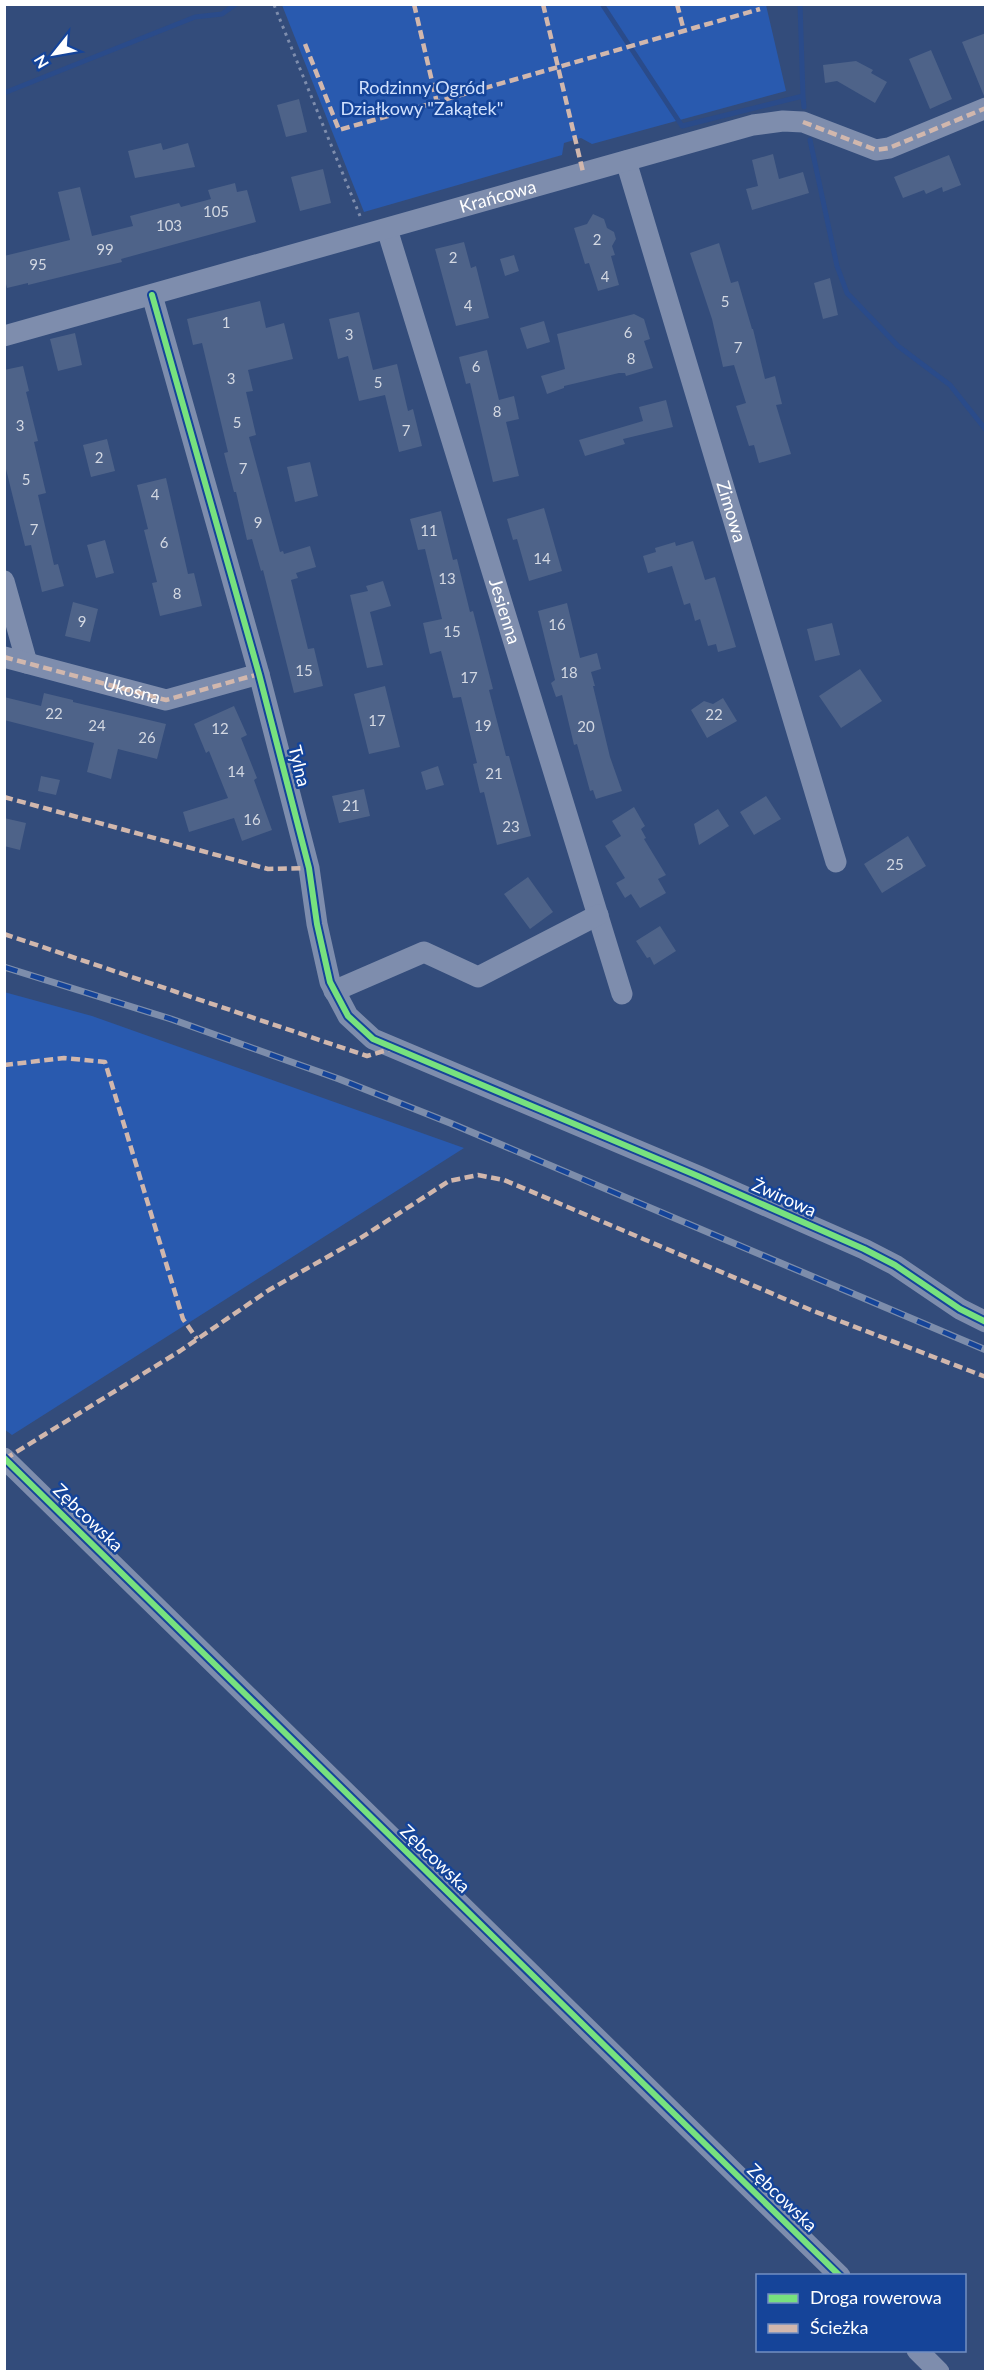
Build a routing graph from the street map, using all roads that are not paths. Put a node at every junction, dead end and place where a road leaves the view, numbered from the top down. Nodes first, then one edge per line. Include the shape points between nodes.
1 (986, 108) edge
2 (626, 161) junction
3 (377, 231) junction
4 (152, 295) junction
5 (4, 336) edge
6 (4, 581) edge
7 (4, 657) edge
8 (27, 663) junction
9 (260, 674) junction
10 (836, 862) dead end
11 (598, 915) junction
12 (334, 991) junction
13 (622, 994) dead end
14 (560, 1120) joint
15 (986, 1322) edge
16 (7, 1460) edge
17 (838, 2274) edge
18 (919, 2352) edge
19 (939, 2372) edge

1 - 2 street, Krańcowa via 876,150 803,122 783,121 753,125
2 - 3 street, Krańcowa
2 - 10 street, Zimowa
3 - 4 street, Krańcowa
3 - 11 street, Jesienna
4 - 5 street, Krańcowa
4 - 9 street, Tylna
6 - 8 street
7 - 8 street, Ukośna
8 - 9 street, Ukośna via 166,700
9 - 12 street, Tylna via 309,868 317,924
11 - 12 street via 477,978 424,952
11 - 13 street, Jesienna
12 - 14 street, Tylna via 348,1016 373,1039
14 - 15 street, Żwirowa via 864,1249
16 - 17 street, Zębcowska
18 - 19 street

